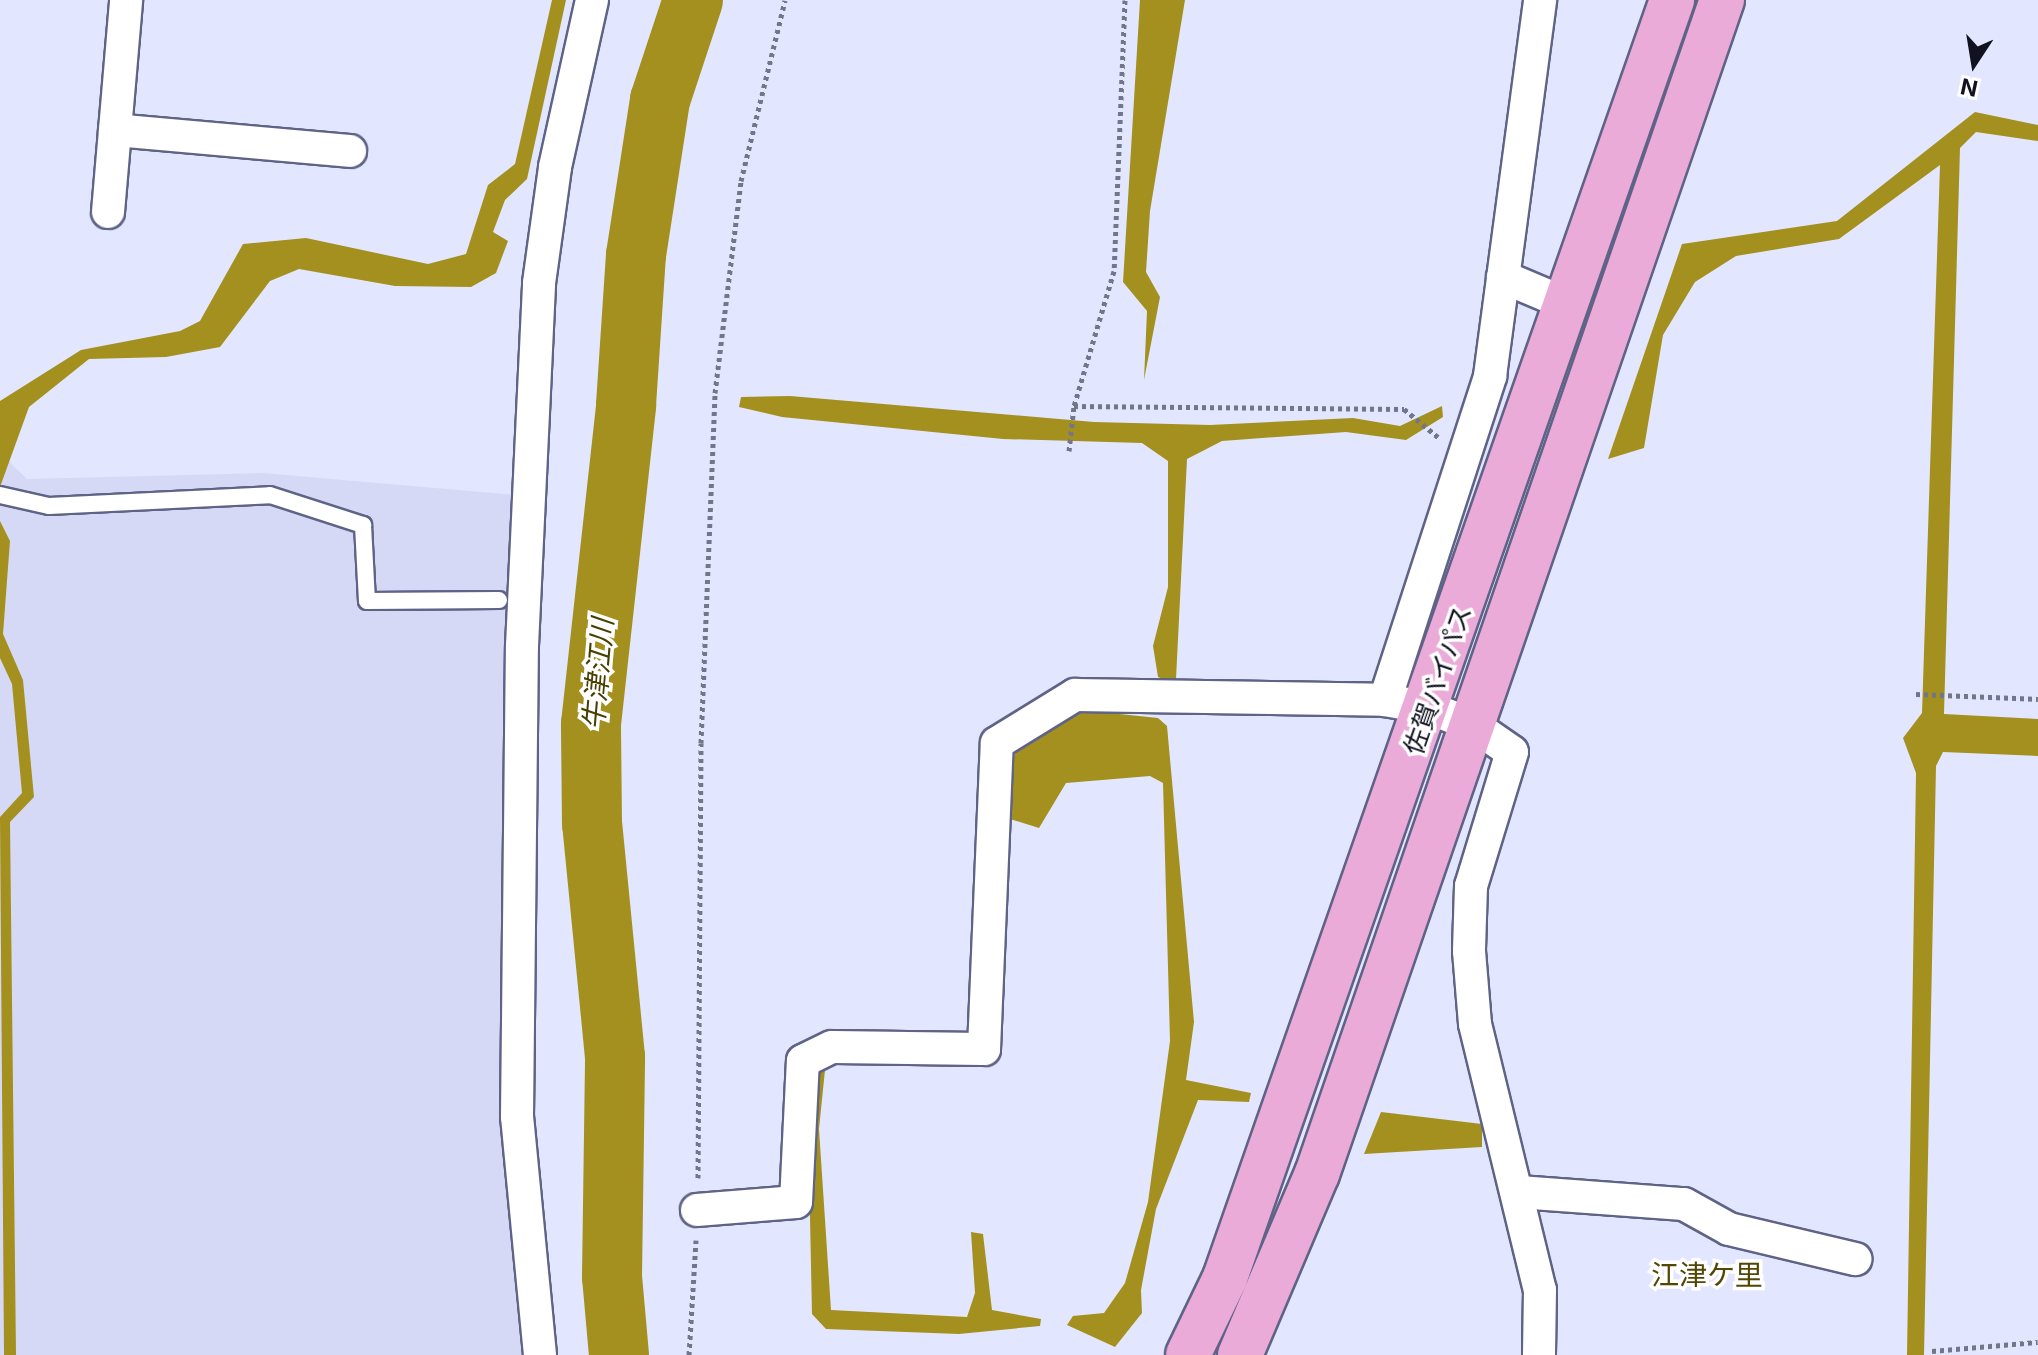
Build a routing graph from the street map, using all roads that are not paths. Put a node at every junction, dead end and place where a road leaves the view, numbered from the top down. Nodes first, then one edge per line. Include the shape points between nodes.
1 (126, 0) edge
2 (592, 0) edge
3 (1540, 0) edge
4 (1672, 0) edge
5 (1722, 0) edge
6 (115, 130) junction
7 (350, 151) dead end
8 (108, 212) dead end
9 (1503, 277) junction
10 (1567, 304) junction
11 (2, 496) edge
12 (499, 600) dead end
13 (1385, 700) junction
14 (1429, 708) junction
15 (1473, 725) junction
16 (1519, 1192) junction
17 (697, 1210) road end
18 (1855, 1259) dead end
19 (540, 1355) edge
20 (1188, 1355) edge
21 (1240, 1355) edge
22 (1539, 1355) edge

1 - 6 street
2 - 19 street via 555,167 539,283 522,646 517,1117
3 - 9 street
4 - 10 highway, 佐賀バイパス
5 - 15 highway, 佐賀バイパス
6 - 7 street
6 - 8 street
9 - 10 street
9 - 13 street via 1490,376
10 - 14 highway, 佐賀バイパス
11 - 12 lane via 49,506 270,495 363,525 367,601
13 - 14 street
13 - 17 street via 1075,695 997,743 984,1049 832,1047 803,1061 796,1202
14 - 15 street
14 - 20 highway, 佐賀バイパス via 1225,1278
15 - 16 street via 1512,752 1471,886 1469,951 1475,1024
15 - 21 highway, 佐賀バイパス via 1317,1174
16 - 18 street via 1684,1204 1729,1229
16 - 22 street via 1540,1290

